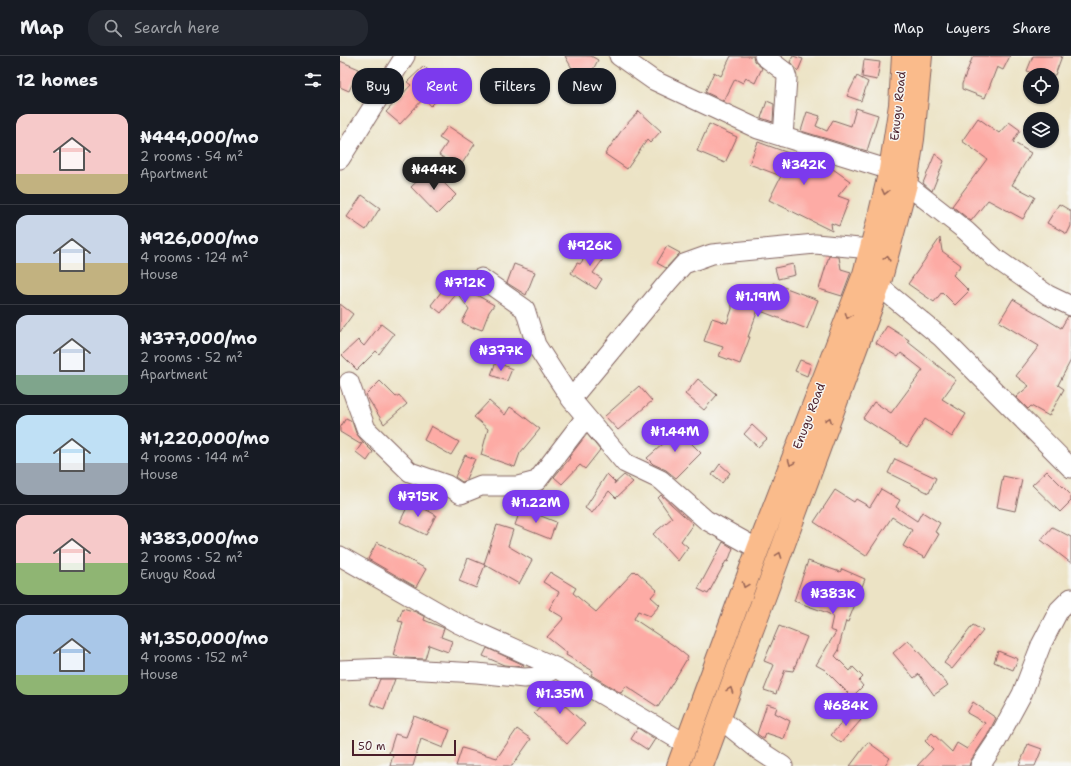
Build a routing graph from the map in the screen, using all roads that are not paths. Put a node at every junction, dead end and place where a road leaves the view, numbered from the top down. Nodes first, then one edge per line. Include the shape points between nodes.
1 (405, 56) edge
2 (619, 56) edge
3 (764, 56) edge
4 (903, 56) edge
5 (920, 56) edge
6 (783, 137) junction
7 (340, 159) edge
8 (890, 170) junction
9 (906, 184) junction
10 (871, 249) junction
11 (481, 278) dead end
12 (879, 286) junction
13 (1071, 306) edge
14 (349, 382) dead end
15 (571, 399) junction
16 (586, 417) junction
17 (1071, 468) edge
18 (758, 549) junction
19 (340, 556) edge
20 (1071, 598) edge
21 (557, 668) junction
22 (340, 670) edge
23 (719, 718) junction
24 (686, 744) junction
25 (678, 766) edge
26 (702, 766) edge
27 (783, 766) edge
28 (980, 766) edge

1 - 7 street
2 - 6 street via 653,80 758,129
3 - 6 street via 785,72 787,78
4 - 8 main road, Enugu Road via 900,105
5 - 9 main road via 913,139
6 - 8 street
8 -> 10 main road, Enugu Road
12 -> 9 main road
9 - 13 street via 966,231 995,258 1048,295
10 - 15 street via 815,244 712,254 684,264
10 -> 18 main road, Enugu Road via 861,282
11 - 15 street via 525,309 536,345
12 - 17 street via 942,338
23 -> 12 main road
14 - 16 street via 366,429 410,472 447,485 461,494 481,486 518,486 537,481
15 - 16 street
16 - 18 street via 625,463 660,480 706,520
18 -> 24 main road, Enugu Road
19 - 21 street via 457,623
20 - 28 street via 1059,610 1041,645 1022,694
21 - 22 street via 540,677 524,678 388,668
21 - 24 street
23 - 26 main road
23 - 27 street via 760,752
24 - 25 main road, Enugu Road

